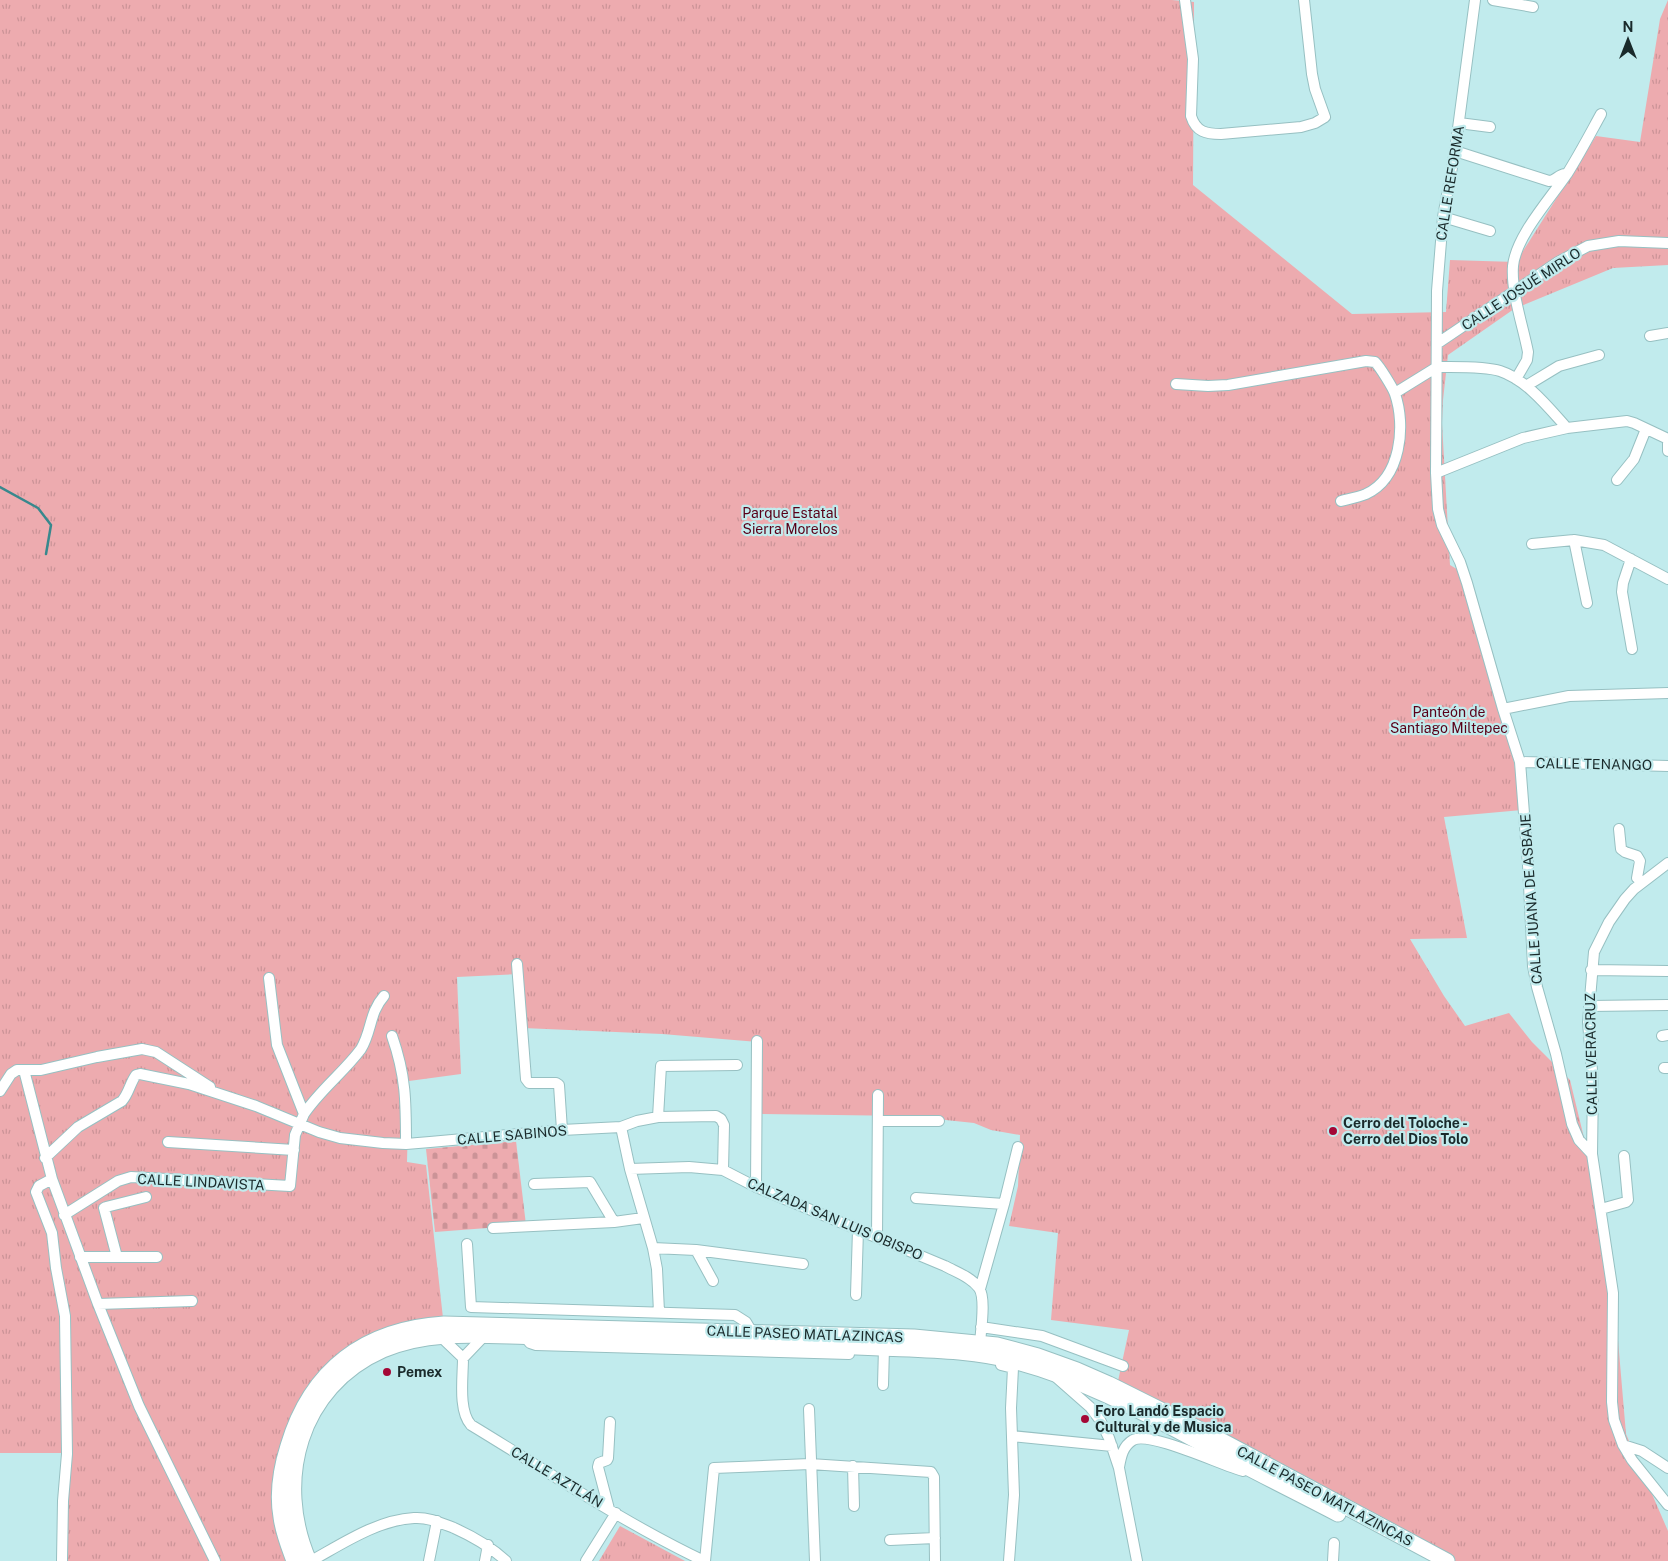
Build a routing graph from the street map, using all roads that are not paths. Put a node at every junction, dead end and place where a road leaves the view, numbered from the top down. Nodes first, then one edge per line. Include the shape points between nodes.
1 (1185, 0) edge
2 (1304, 0) edge
3 (1475, 0) edge
4 (1494, 0) edge
5 (1533, 7) dead end
6 (1601, 114) dead end
7 (1459, 123) junction
8 (1490, 127) dead end
9 (1455, 151) junction
10 (1567, 174) junction
11 (1444, 217) junction
12 (1490, 231) dead end
13 (1668, 243) edge
14 (1515, 291) junction
15 (1668, 333) edge
16 (1650, 336) dead end
17 (1438, 343) junction
18 (1599, 355) dead end
19 (1437, 367) junction
20 (1516, 379) junction
21 (1176, 384) dead end
22 (1526, 386) junction
23 (1395, 393) junction
24 (1567, 428) junction
25 (1646, 429) junction
26 (1668, 441) edge
27 (1668, 451) edge
28 (1436, 473) junction
29 (1618, 480) dead end
30 (1340, 501) dead end
31 (1574, 540) junction
32 (1532, 544) dead end
33 (1631, 559) junction
34 (1668, 579) edge
35 (1587, 603) dead end
36 (1632, 649) dead end
37 (1668, 693) edge
38 (1502, 710) junction
39 (1520, 762) junction
40 (1668, 766) edge
41 (1619, 830) dead end
42 (1668, 862) edge
43 (1637, 878) dead end
44 (517, 964) dead end
45 (1592, 970) junction
46 (1668, 971) edge
47 (268, 978) dead end
48 (384, 996) dead end
49 (1668, 1005) edge
50 (1589, 1006) junction
51 (392, 1036) dead end
52 (757, 1041) dead end
53 (736, 1065) dead end
54 (24, 1070) junction
55 (0, 1092) edge
56 (220, 1094) junction
57 (878, 1095) dead end
58 (304, 1114) junction
59 (658, 1117) junction
60 (878, 1120) junction
61 (939, 1120) dead end
62 (299, 1124) junction
63 (621, 1127) junction
64 (562, 1130) junction
65 (168, 1142) dead end
66 (406, 1144) junction
67 (1018, 1147) dead end
68 (294, 1150) junction
69 (1592, 1154) junction
70 (1624, 1156) dead end
71 (45, 1158) junction
72 (630, 1169) junction
73 (723, 1170) junction
74 (52, 1179) junction
75 (534, 1184) dead end
76 (756, 1187) junction
77 (146, 1197) dead end
78 (916, 1198) dead end
79 (1004, 1204) junction
80 (1601, 1209) junction
81 (64, 1215) junction
82 (644, 1218) junction
83 (614, 1222) junction
84 (492, 1228) dead end
85 (858, 1230) junction
86 (877, 1238) junction
87 (467, 1244) dead end
88 (653, 1248) junction
89 (696, 1250) junction
90 (80, 1257) junction
91 (117, 1257) junction
92 (156, 1257) dead end
93 (803, 1264) dead end
94 (713, 1281) dead end
95 (980, 1289) junction
96 (856, 1295) dead end
97 (192, 1300) dead end
98 (98, 1304) junction
99 (584, 1310) junction
100 (659, 1312) junction
101 (981, 1327) junction
102 (597, 1328) junction
103 (752, 1332) junction
104 (440, 1336) junction
105 (484, 1336) junction
106 (980, 1343) junction
107 (884, 1351) junction
108 (463, 1358) junction
109 (1123, 1366) dead end
110 (1048, 1372) junction
111 (883, 1385) dead end
112 (809, 1410) dead end
113 (610, 1422) dead end
114 (1012, 1436) junction
115 (1623, 1445) junction
116 (1112, 1446) junction
117 (810, 1464) junction
118 (853, 1466) junction
119 (1119, 1468) junction
120 (1668, 1468) edge
121 (1260, 1475) junction
122 (1655, 1491) junction
123 (1668, 1494) edge
124 (1668, 1505) edge
125 (854, 1506) dead end
126 (612, 1511) junction
127 (437, 1522) junction
128 (935, 1538) junction
129 (890, 1540) dead end
130 (1334, 1543) dead end
131 (488, 1545) junction
132 (62, 1561) edge
133 (215, 1561) edge
134 (294, 1561) edge
135 (310, 1561) edge
136 (428, 1561) edge
137 (484, 1561) edge
138 (506, 1561) edge
139 (586, 1561) edge
140 (704, 1561) edge
141 (815, 1561) edge
142 (935, 1561) edge
143 (1009, 1561) edge
144 (1137, 1561) edge
145 (1333, 1561) edge
146 (1425, 1561) edge
147 (1447, 1561) edge

1 - 2 street via 1193,59 1190,108 1193,124 1211,134 1281,130 1310,125 1326,117 1312,74
3 - 7 street, CALLE REFORMA
4 - 5 street
6 - 10 street
7 - 8 street
7 - 9 street, CALLE REFORMA
9 - 10 street via 1549,181
9 - 11 street, CALLE REFORMA
10 - 14 street via 1520,243 1513,265
11 - 12 street
11 - 17 street, CALLE REFORMA via 1436,291
13 - 14 street, CALLE JOSUÉ MIRLO via 1619,241 1588,246
14 - 17 street, CALLE JOSUÉ MIRLO
14 - 20 street via 1528,352
15 - 16 street
17 - 19 street, CALLE REFORMA
18 - 22 street via 1559,366
19 - 20 street via 1497,370
19 - 23 street
19 - 28 street, CALLE JUANA DE ASBAJE
20 - 22 street
21 - 23 street via 1228,385 1371,360 1378,365
22 - 24 street
23 - 30 street via 1400,414 1399,444 1393,466 1367,494
24 - 25 street via 1621,421
24 - 28 street via 1523,438
25 - 26 street
25 - 29 street via 1634,459
26 - 27 street
28 - 38 street, CALLE JUANA DE ASBAJE via 1439,517 1468,583
31 - 32 street
31 - 33 street via 1604,545
31 - 35 street
33 - 34 street
33 - 36 street via 1622,592
37 - 38 street via 1569,696
38 - 39 street, CALLE JUANA DE ASBAJE
39 - 40 street, CALLE TENANGO
39 - 69 street, CALLE JUANA DE ASBAJE via 1536,981 1572,1124 1579,1140
41 - 43 street via 1621,849 1637,856 1640,861
42 - 45 street, CALLE VERACRUZ via 1634,889 1617,909 1596,947
44 - 64 street via 526,1079 531,1084 559,1085
45 - 46 street
45 - 50 street, CALLE VERACRUZ
47 - 58 street via 276,1045
48 - 58 street via 375,1009 361,1048
49 - 50 street
50 - 69 street, CALLE VERACRUZ
51 - 66 street via 404,1077
52 - 76 street
53 - 59 street via 661,1066
54 - 55 street via 14,1072
54 - 56 street via 48,1069 123,1051 148,1049
54 - 71 street
56 - 62 street, CALLE SABINOS
56 - 71 street via 189,1084 136,1075 122,1101 78,1128
57 - 60 street
58 - 62 street
59 - 63 street, CALLE SABINOS
59 - 73 street, CALLE SABINOS via 719,1117 724,1125
60 - 61 street
60 - 86 street
62 - 66 street, CALLE SABINOS via 340,1138
62 - 68 street
63 - 64 street, CALLE SABINOS
63 - 72 street
64 - 66 street, CALLE SABINOS
65 - 68 street
67 - 79 street
68 - 81 street, CALLE LINDAVISTA via 291,1184 287,1187 131,1177 118,1181
69 - 80 street, CALLE JUANA DE ASBAJE
70 - 80 street via 1628,1200
71 - 74 street
72 - 73 street, CALZADA SAN LUIS OBISPO via 689,1167
72 - 82 street
73 - 76 street, CALZADA SAN LUIS OBISPO
74 - 81 street
74 - 132 street via 39,1186 36,1192 52,1233 66,1316 67,1448
75 - 83 street via 590,1182
76 - 85 street, CALZADA SAN LUIS OBISPO
77 - 91 street via 104,1208
78 - 79 street
79 - 95 street
80 - 115 street, CALLE JUANA DE ASBAJE via 1613,1293 1613,1411
81 - 90 street
82 - 83 street
82 - 88 street
83 - 84 street
85 - 86 street, CALZADA SAN LUIS OBISPO
85 - 96 street
86 - 95 street, CALZADA SAN LUIS OBISPO via 945,1266 968,1278
87 - 99 street via 471,1306
88 - 89 street
88 - 100 street
89 - 93 street
89 - 94 street
90 - 91 street
90 - 98 street
91 - 92 street
95 - 101 street
97 - 98 street
98 - 133 street via 142,1414
99 - 100 street
99 - 102 street
100 - 103 street via 735,1315 746,1322
101 - 106 street
101 - 109 street via 1042,1336
102 - 103 highway, CALLE PASEO MATLAZINCAS
102 - 134 highway, CALLE PASEO MATLAZINCAS via 427,1325 381,1336 347,1356 328,1372 307,1399 286,1453 279,1506
103 - 106 highway, CALLE PASEO MATLAZINCAS via 914,1337
104 - 105 highway, CALLE PASEO MATLAZINCAS
104 - 108 street
104 - 135 highway, CALLE PASEO MATLAZINCAS via 410,1340 369,1357 346,1373 317,1404 302,1438 293,1482 297,1528
105 - 107 highway, CALLE PASEO MATLAZINCAS
105 - 108 street
106 - 147 highway, CALLE PASEO MATLAZINCAS via 1038,1356 1109,1384
107 - 110 highway, CALLE PASEO MATLAZINCAS via 971,1353 1014,1361
107 - 111 street
107 - 114 street via 967,1359 1013,1368
108 - 126 street, CALLE AZTLÁN via 463,1407 467,1421
110 - 116 street via 1090,1407
110 - 121 highway, CALLE PASEO MATLAZINCAS via 1112,1397
112 - 117 street
113 - 126 street via 608,1458 599,1463 598,1469
114 - 116 street
114 - 143 street via 1014,1486
115 - 120 street via 1642,1451
115 - 122 street, CALLE JUANA DE ASBAJE
116 - 119 street
117 - 118 street
117 - 140 street via 716,1467
117 - 141 street
118 - 125 street
118 - 128 street via 931,1472 934,1477
119 - 121 street via 1127,1444 1136,1438 1147,1438
119 - 144 street
121 - 146 highway, CALLE PASEO MATLAZINCAS
122 - 123 street
122 - 124 street, CALLE JUANA DE ASBAJE
126 - 139 street
126 - 140 street, CALLE AZTLÁN
127 - 131 street
127 - 135 street via 413,1518 380,1525
127 - 136 street
128 - 129 street
128 - 142 street
130 - 145 street
131 - 137 street
131 - 138 street

